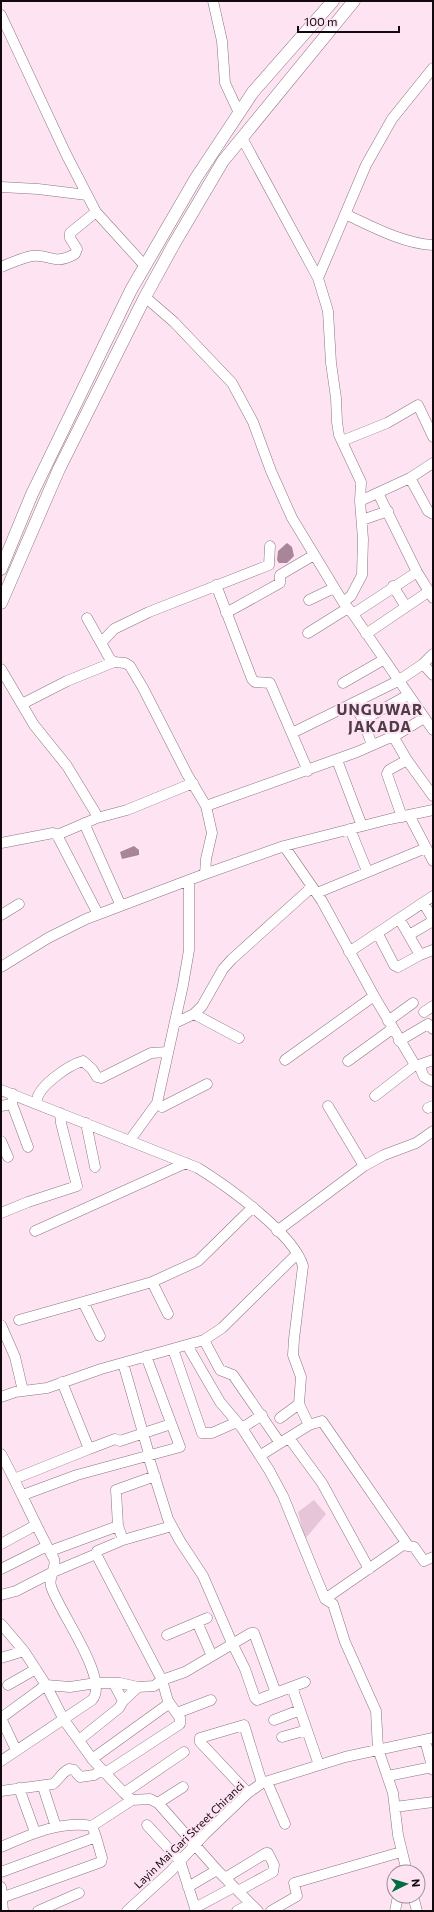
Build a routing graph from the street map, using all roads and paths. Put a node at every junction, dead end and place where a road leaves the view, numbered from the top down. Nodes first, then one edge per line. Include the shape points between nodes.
1 (214, 1) edge
2 (333, 1) edge
3 (354, 1) edge
4 (1, 15) edge
5 (316, 22) junction
6 (327, 34) junction
7 (433, 68) edge
8 (239, 113) junction
9 (242, 138) junction
10 (1, 187) edge
11 (87, 196) junction
12 (96, 212) junction
13 (345, 214) junction
14 (433, 245) edge
15 (1, 266) edge
16 (145, 266) junction
17 (318, 278) junction
18 (145, 297) junction
19 (433, 437) edge
20 (342, 441) junction
21 (433, 463) edge
22 (410, 478) junction
23 (378, 493) junction
24 (360, 501) junction
25 (388, 511) junction
26 (433, 514) edge
27 (362, 520) junction
28 (270, 546) dead end
29 (314, 554) junction
30 (271, 564) junction
31 (1, 569) edge
32 (417, 572) junction
33 (280, 575) junction
34 (216, 585) junction
35 (393, 586) junction
36 (334, 588) junction
37 (431, 595) edge
38 (309, 600) dead end
39 (1, 603) edge
40 (406, 607) junction
41 (348, 608) junction
42 (226, 613) junction
43 (87, 618) dead end
44 (308, 633) dead end
45 (366, 634) junction
46 (101, 642) junction
47 (433, 654) edge
48 (383, 660) junction
49 (114, 662) junction
50 (424, 664) junction
51 (1, 669) edge
52 (433, 675) edge
53 (398, 681) junction
54 (343, 683) dead end
55 (408, 695) junction
56 (22, 704) junction
57 (354, 704) junction
58 (363, 720) junction
59 (429, 722) edge
60 (292, 733) junction
61 (393, 736) junction
62 (372, 745) junction
63 (337, 760) junction
64 (407, 760) junction
65 (308, 771) junction
66 (193, 784) junction
67 (433, 796) edge
68 (206, 806) junction
69 (433, 810) edge
70 (406, 816) junction
71 (97, 818) junction
72 (84, 823) junction
73 (362, 826) junction
74 (350, 829) junction
75 (57, 835) junction
76 (1, 843) edge
77 (284, 846) junction
78 (426, 848) junction
79 (433, 861) edge
80 (367, 871) junction
81 (205, 874) junction
82 (189, 880) junction
83 (315, 890) junction
84 (433, 896) edge
85 (19, 904) dead end
86 (424, 904) junction
87 (121, 906) junction
88 (98, 914) junction
89 (1, 915) edge
90 (400, 920) junction
91 (433, 920) edge
92 (378, 934) junction
93 (409, 935) junction
94 (433, 950) edge
95 (350, 952) junction
96 (420, 956) junction
97 (1, 967) edge
98 (374, 996) junction
99 (413, 1002) dead end
100 (433, 1006) edge
101 (424, 1012) dead end
102 (194, 1014) junction
103 (175, 1024) junction
104 (390, 1025) junction
105 (433, 1029) edge
106 (239, 1038) dead end
107 (400, 1041) junction
108 (168, 1052) junction
109 (285, 1060) dead end
110 (433, 1060) edge
111 (348, 1061) dead end
112 (417, 1065) junction
113 (433, 1080) edge
114 (207, 1084) dead end
115 (1, 1090) edge
116 (375, 1096) dead end
117 (12, 1099) junction
118 (157, 1102) junction
119 (37, 1104) junction
120 (1, 1106) edge
121 (328, 1106) dead end
122 (60, 1113) junction
123 (86, 1123) junction
124 (433, 1131) edge
125 (130, 1140) junction
126 (1, 1142) edge
127 (28, 1147) dead end
128 (8, 1158) dead end
129 (186, 1163) junction
130 (364, 1166) junction
131 (95, 1167) dead end
132 (253, 1207) junction
133 (1, 1213) edge
134 (277, 1230) junction
135 (36, 1232) dead end
136 (298, 1254) junction
137 (152, 1282) junction
138 (83, 1302) junction
139 (168, 1314) dead end
140 (19, 1320) dead end
141 (1, 1325) edge
142 (100, 1336) dead end
143 (204, 1340) junction
144 (188, 1345) junction
145 (173, 1349) junction
146 (146, 1356) junction
147 (123, 1363) junction
148 (62, 1382) junction
149 (23, 1391) junction
150 (1, 1397) edge
151 (299, 1404) junction
152 (262, 1415) junction
153 (280, 1418) dead end
154 (171, 1424) junction
155 (240, 1425) junction
156 (310, 1425) junction
157 (144, 1434) junction
158 (284, 1440) junction
159 (89, 1449) junction
160 (1, 1454) edge
161 (149, 1454) junction
162 (261, 1454) junction
163 (155, 1476) junction
164 (14, 1479) junction
165 (23, 1495) junction
166 (36, 1526) junction
167 (118, 1526) junction
168 (172, 1526) junction
169 (123, 1540) junction
170 (1, 1544) edge
171 (407, 1544) junction
172 (47, 1546) junction
173 (96, 1554) junction
174 (52, 1556) junction
175 (433, 1557) edge
176 (1, 1569) edge
177 (369, 1569) junction
178 (51, 1573) junction
179 (1, 1596) edge
180 (325, 1599) junction
181 (207, 1618) dead end
182 (197, 1622) junction
183 (1, 1625) edge
184 (167, 1635) dead end
185 (232, 1643) junction
186 (24, 1651) junction
187 (212, 1656) junction
188 (1, 1658) edge
189 (36, 1669) junction
190 (162, 1680) junction
191 (305, 1682) dead end
192 (96, 1683) junction
193 (114, 1684) junction
194 (8, 1685) dead end
195 (46, 1685) junction
196 (138, 1687) junction
197 (292, 1687) junction
198 (276, 1693) junction
199 (211, 1700) dead end
200 (123, 1701) junction
201 (168, 1701) junction
202 (300, 1710) junction
203 (177, 1712) junction
204 (1, 1718) edge
205 (64, 1720) junction
206 (274, 1720) dead end
207 (308, 1730) junction
208 (282, 1737) dead end
209 (429, 1739) edge
210 (79, 1740) junction
211 (378, 1749) junction
212 (16, 1750) junction
213 (184, 1752) dead end
214 (92, 1759) junction
215 (1, 1761) edge
216 (319, 1765) junction
217 (433, 1769) edge
218 (103, 1771) junction
219 (388, 1776) junction
220 (265, 1783) junction
221 (43, 1786) junction
222 (183, 1786) dead end
223 (19, 1788) junction
224 (1, 1792) edge
225 (124, 1793) junction
226 (248, 1793) junction
227 (132, 1800) junction
228 (433, 1802) edge
229 (158, 1803) junction
230 (395, 1807) junction
231 (285, 1824) dead end
232 (147, 1825) dead end
233 (92, 1826) junction
234 (56, 1827) junction
235 (35, 1832) junction
236 (96, 1838) junction
237 (196, 1845) junction
238 (1, 1846) edge
239 (401, 1852) junction
240 (180, 1861) junction
241 (404, 1864) edge
242 (217, 1870) junction
243 (1, 1872) edge
244 (225, 1878) junction
245 (1, 1887) edge
246 (188, 1887) junction
247 (236, 1889) junction
248 (79, 1893) dead end
249 (2, 1898) edge
250 (254, 1907) edge
251 (196, 1909) edge
252 (3, 1911) edge
253 (38, 1911) edge
254 (127, 1911) edge
255 (237, 1911) edge
256 (271, 1911) edge

1 - 8 street via 222,41 225,82
2 - 5 main road
3 - 6 main road
4 - 11 street
5 - 6 main road
5 - 8 main road via 253,92
6 - 9 main road
7 - 13 street via 392,119 366,165
8 - 16 main road via 196,178
9 - 17 street
9 - 18 main road via 223,161
10 - 11 street
11 - 12 street
12 - 15 street via 70,234 77,249 75,254 62,260 33,256
12 - 16 street
13 - 14 street via 381,231 424,245
13 - 17 street
16 - 31 main road via 32,494
17 - 20 street via 328,311 336,422
18 - 29 street via 174,322 232,383 253,422 292,518
18 - 39 main road via 58,469
19 - 20 street via 418,405 387,423
20 - 24 street via 361,482
21 - 22 street
22 - 23 street
22 - 26 street via 428,511
23 - 24 street
23 - 25 street
24 - 27 street
25 - 27 street
25 - 32 street
27 - 41 street via 362,575
28 - 30 street
29 - 33 street
29 - 36 street
30 - 33 street
30 - 34 street
32 - 35 street
32 - 37 street
33 - 42 street via 280,583
34 - 42 street
34 - 46 street via 148,612 114,629
35 - 40 street
35 - 41 street
36 - 38 street
36 - 41 street
37 - 40 street
40 - 45 street
41 - 44 street
41 - 45 street
42 - 60 street via 252,679 255,682 270,683
43 - 46 street
45 - 48 street
46 - 49 street
47 - 50 street
48 - 53 street
48 - 54 street
49 - 56 street
49 - 66 street via 130,666
50 - 52 street
50 - 53 street
51 - 56 street
53 - 55 street
53 - 57 street
55 - 58 street
55 - 59 street
56 - 71 street via 42,736 89,799
57 - 58 street
57 - 60 street
58 - 62 street
59 - 61 street
60 - 65 street
61 - 62 street
61 - 64 street
62 - 63 street
63 - 65 street
63 - 73 street
64 - 67 street
64 - 70 street via 389,770 387,774
65 - 68 street via 263,784
66 - 68 street
66 - 71 street via 127,810
68 - 81 street via 212,833
69 - 70 street
70 - 73 street
70 - 78 street
71 - 72 street
72 - 75 street
72 - 87 street
73 - 74 street
74 - 77 street
74 - 80 street
75 - 76 street via 53,833
75 - 88 street
77 - 81 street
77 - 83 street
78 - 79 street
78 - 80 street
80 - 83 street
81 - 82 street
82 - 87 street
82 - 103 street via 189,950
83 - 95 street
83 - 102 street via 232,959 223,969 202,1006
84 - 86 street
85 - 89 street
86 - 90 street
86 - 91 street
87 - 88 street
88 - 97 street via 48,938
90 - 92 street
90 - 93 street
91 - 93 street
92 - 95 street
92 - 96 street via 394,965 398,967
93 - 96 street
94 - 96 street
95 - 98 street
98 - 104 street
98 - 109 street
99 - 104 street
100 - 101 street
102 - 103 street
102 - 106 street
103 - 108 street
104 - 107 street
104 - 111 street
105 - 107 street via 428,1024
107 - 112 street
108 - 118 street
108 - 119 street via 151,1053 101,1078 96,1077 83,1061 75,1063 45,1085 36,1099
110 - 112 street
112 - 113 street via 424,1077
112 - 116 street
114 - 118 street via 162,1107
115 - 117 street
117 - 119 street
117 - 120 street
117 - 127 street
118 - 125 street
119 - 122 street
121 - 130 street
122 - 123 street
122 - 133 street via 77,1186
123 - 125 street
123 - 131 street
124 - 130 street via 416,1143
125 - 129 street
126 - 128 street
129 - 132 street via 227,1186
129 - 135 street
130 - 134 street
132 - 134 street
132 - 137 street via 198,1261
134 - 136 street
136 - 143 street via 222,1328
136 - 151 street via 303,1266 293,1354 301,1378
137 - 138 street
137 - 139 street
138 - 140 street
138 - 142 street
141 - 149 street via 14,1357
143 - 144 street
143 - 152 street via 220,1370 233,1375
144 - 145 street
144 - 155 street via 220,1402
145 - 146 street
145 - 155 street via 202,1433 212,1433
146 - 147 street
146 - 154 street
147 - 148 street
147 - 157 street
148 - 149 street via 47,1388
148 - 159 street
149 - 150 street
151 - 153 street
151 - 156 street
152 - 155 street
152 - 158 street
154 - 157 street
154 - 161 street via 180,1447
155 - 162 street
156 - 158 street
156 - 171 street via 322,1421
157 - 159 street via 120,1441 115,1439
157 - 161 street
158 - 162 street
158 - 177 street via 322,1483
159 - 164 street
160 - 164 street
161 - 163 street
161 - 165 street
162 - 180 street via 283,1496
163 - 167 street via 116,1490
163 - 168 street
164 - 165 street
165 - 166 street
166 - 170 street
166 - 172 street
167 - 169 street
167 - 174 street via 53,1550
168 - 169 street
168 - 185 street via 203,1576
169 - 173 street via 100,1548
171 - 175 street via 414,1546 424,1561
171 - 177 street
172 - 174 street
172 - 176 street
173 - 178 street
173 - 190 street
174 - 178 street via 55,1563
177 - 180 street
178 - 179 street
178 - 192 street via 52,1590 82,1646
180 - 211 street via 333,1604 345,1642 376,1711
181 - 182 street
182 - 184 street
182 - 187 street
183 - 186 street
185 - 187 street
185 - 198 street via 255,1698 257,1700
185 - 198 street via 254,1633
186 - 188 street
186 - 189 street
187 - 190 street via 185,1672
189 - 194 street
189 - 195 street
190 - 196 street via 154,1686
190 - 201 street
191 - 197 street
192 - 193 street
192 - 195 street via 75,1687
192 - 205 street via 96,1697
193 - 196 street
193 - 200 street
195 - 204 street
195 - 205 street
196 - 200 street
197 - 198 street
197 - 202 street
199 - 203 street
200 - 210 street via 119,1708
201 - 203 street
201 - 214 street
202 - 206 street
202 - 207 street
203 - 218 street via 180,1724
204 - 212 street
205 - 210 street
205 - 212 street
207 - 208 street
207 - 216 street
209 - 211 street, Layin Mai Gari Street Chiranci
209 - 217 street
210 - 214 street
211 - 216 street, Layin Mai Gari Street Chiranci
211 - 219 street
212 - 215 street
213 - 225 street
214 - 218 street
216 - 220 street, Layin Mai Gari Street Chiranci
217 - 219 street
218 - 221 street via 80,1777 74,1770 69,1769 62,1773 58,1781
218 - 225 street
219 - 230 street
220 - 226 street, Layin Mai Gari Street Chiranci
220 - 226 street via 244,1725 202,1737 200,1742
220 - 231 street
221 - 223 street
221 - 234 street
222 - 229 street
223 - 224 street
223 - 235 street
225 - 227 street
226 - 237 street, Layin Mai Gari Street Chiranci
227 - 229 street via 150,1799
227 - 233 street
228 - 230 street
229 - 237 street
230 - 239 street
232 - 240 street
233 - 234 street
233 - 236 street
234 - 235 street
235 - 238 street
236 - 243 street
236 - 249 street via 101,1862
237 - 240 street, Layin Mai Gari Street Chiranci
237 - 242 street
239 - 241 street
239 - 256 street via 294,1883 297,1896
240 - 246 street
240 - 254 street, Layin Mai Gari Street Chiranci
242 - 244 street
242 - 246 street
244 - 247 street
244 - 247 street via 268,1853 274,1865 273,1872
245 - 249 street
246 - 251 street
247 - 250 street
247 - 251 street
248 - 253 street
249 - 252 street
250 - 255 street

